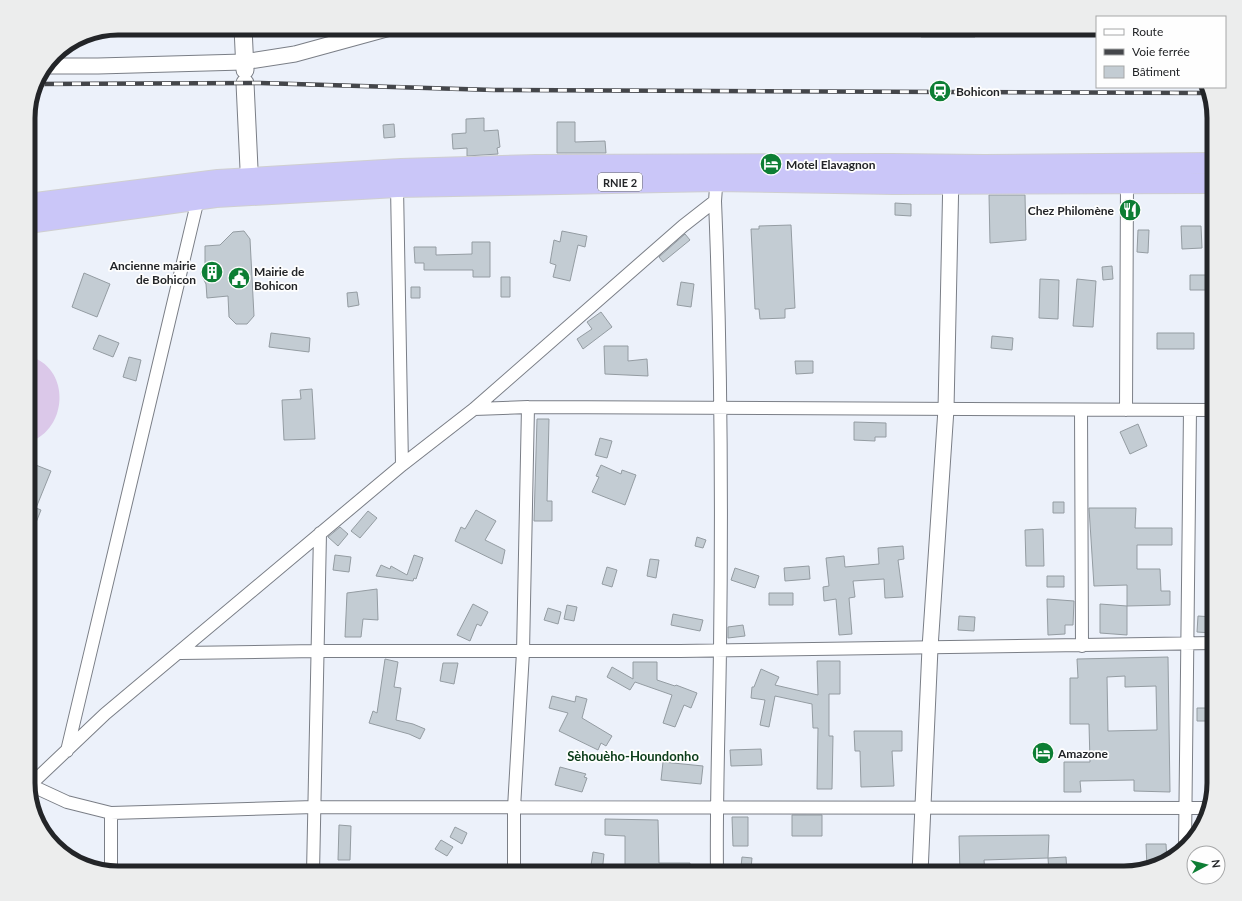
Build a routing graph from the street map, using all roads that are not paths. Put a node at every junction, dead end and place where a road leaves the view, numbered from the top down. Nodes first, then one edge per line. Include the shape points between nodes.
1 (243, 35) edge
2 (364, 35) edge
3 (54, 66) edge
4 (244, 72) junction
5 (1207, 164) edge
6 (717, 173) junction
7 (536, 174) junction
8 (951, 174) junction
9 (351, 181) junction
10 (1207, 183) edge
11 (1127, 184) junction
12 (249, 186) junction
13 (397, 186) junction
14 (198, 198) junction
15 (715, 201) junction
16 (35, 203) edge
17 (35, 222) edge
18 (528, 407) junction
19 (720, 408) junction
20 (474, 409) junction
21 (946, 409) junction
22 (1082, 410) junction
23 (1126, 410) junction
24 (1190, 410) junction
25 (1207, 410) edge
26 (402, 465) junction
27 (320, 533) junction
28 (1187, 643) junction
29 (1207, 643) edge
30 (1082, 646) junction
31 (930, 648) junction
32 (720, 650) junction
33 (317, 651) junction
34 (523, 652) junction
35 (180, 653) junction
36 (67, 751) junction
37 (35, 780) edge
38 (35, 788) edge
39 (716, 806) junction
40 (314, 807) junction
41 (514, 808) junction
42 (923, 808) junction
43 (1185, 808) junction
44 (1203, 808) edge
45 (111, 813) junction
46 (1185, 839) edge
47 (111, 865) edge
48 (314, 866) edge
49 (514, 866) edge
50 (717, 866) edge
51 (920, 866) edge

1 - 4 main road
2 - 4 street via 295,54
3 - 4 street
4 - 12 main road
5 - 8 highway, RNIE 2
6 - 7 highway, RNIE 2
6 - 8 highway, RNIE 2 via 893,184
6 - 15 street
7 - 9 highway, RNIE 2
7 - 13 highway, RNIE 2
8 - 11 highway, RNIE 2
8 - 21 street
9 - 12 highway, RNIE 2
9 - 13 highway, RNIE 2
10 - 11 highway, RNIE 2
11 - 23 street
12 - 14 highway, RNIE 2
12 - 16 highway, RNIE 2 via 172,185
13 - 26 street
14 - 17 highway, RNIE 2
14 - 36 street
15 - 19 street
15 - 20 street
18 - 19 street
18 - 20 street
18 - 34 street
19 - 21 street
19 - 32 street
20 - 26 street
21 - 22 street
21 - 31 street
22 - 23 street
22 - 30 street
23 - 24 street
24 - 25 street
24 - 28 street
26 - 27 street
27 - 33 street
27 - 35 street
28 - 29 street
28 - 30 street
28 - 43 street
30 - 31 street
31 - 32 street
31 - 42 street
32 - 34 street
32 - 39 street
33 - 34 street
33 - 35 street
33 - 40 street
34 - 41 street
35 - 36 street via 105,714
36 - 37 street
38 - 45 street via 67,802
39 - 41 street
39 - 42 street
39 - 50 street
40 - 41 street
40 - 45 street
40 - 48 street
41 - 49 street
42 - 43 street
42 - 51 street
43 - 44 street
43 - 46 street
45 - 47 street

